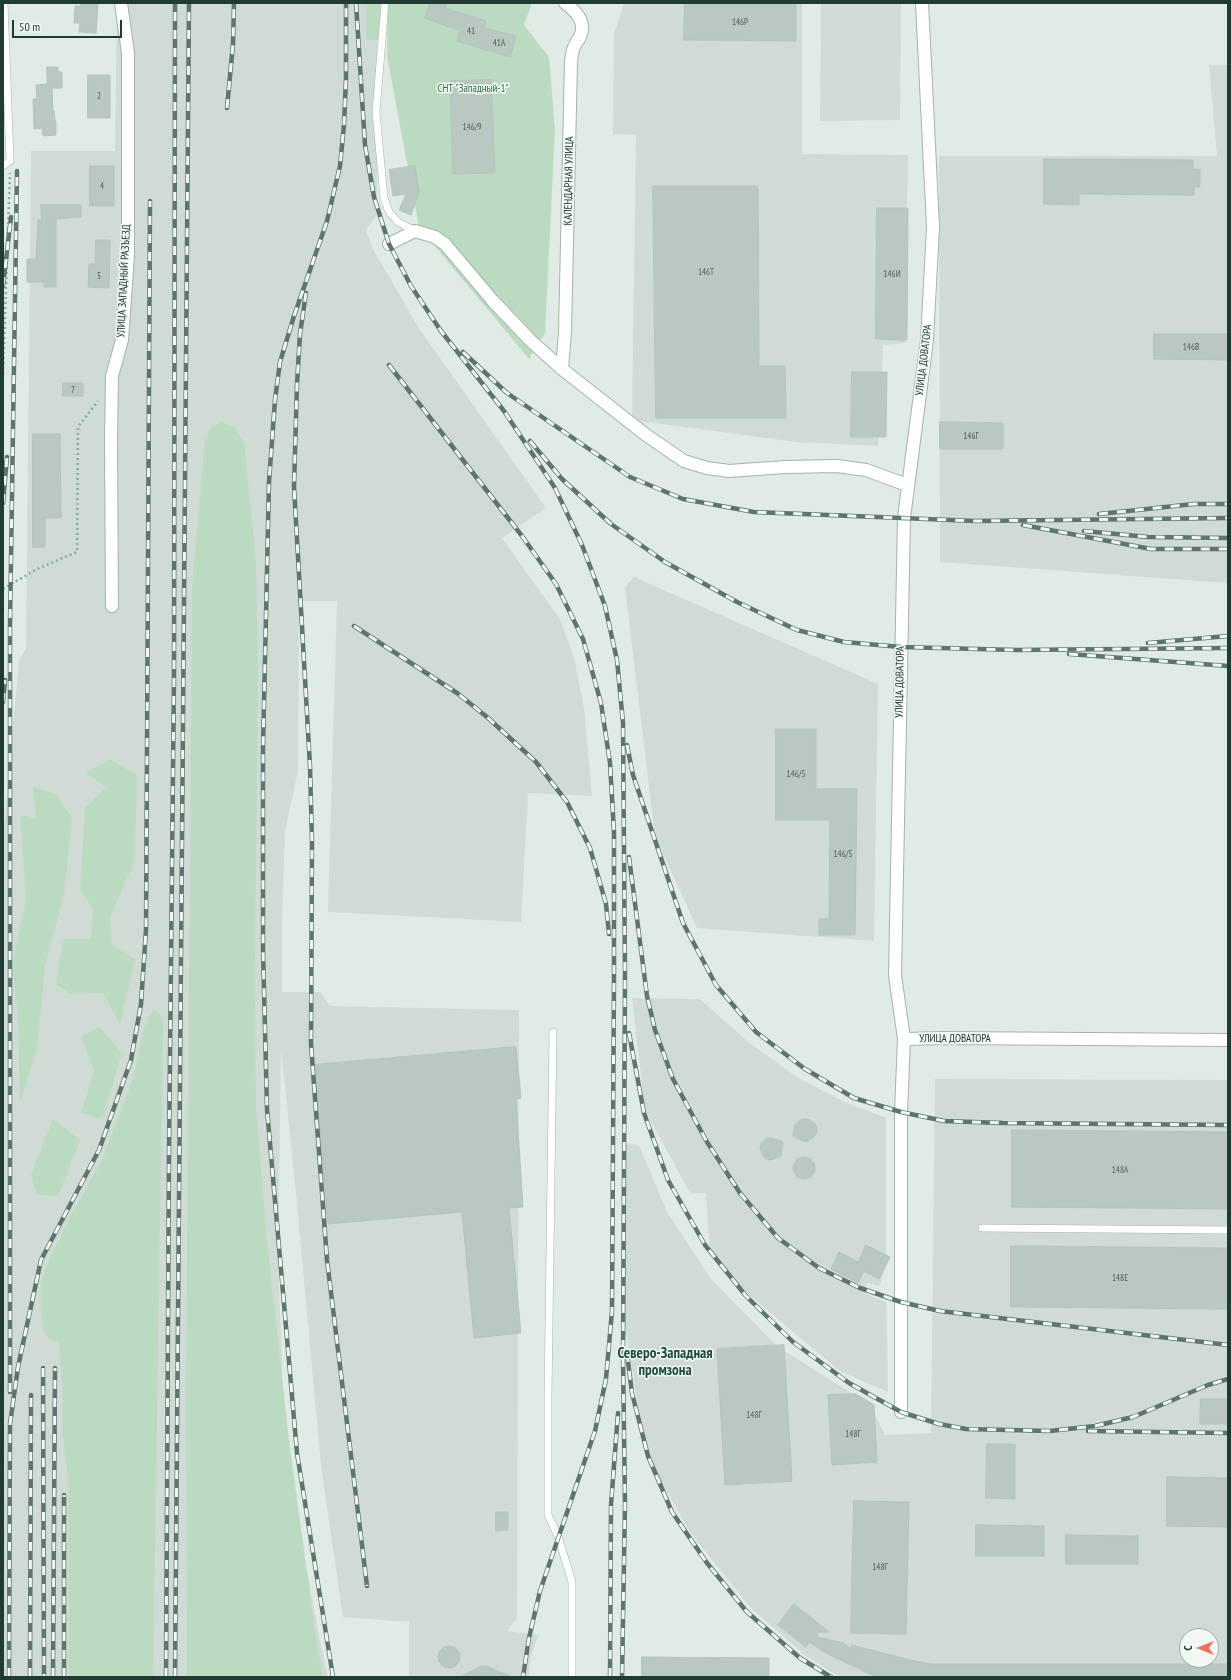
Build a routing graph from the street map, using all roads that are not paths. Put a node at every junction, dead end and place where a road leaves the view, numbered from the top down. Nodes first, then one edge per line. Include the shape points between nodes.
1 (4, 3) edge
2 (121, 3) edge
3 (385, 3) edge
4 (565, 3) edge
5 (922, 3) edge
6 (3, 166) edge
7 (415, 231) junction
8 (389, 244) dead end
9 (562, 369) junction
10 (907, 485) junction
11 (112, 606) dead end
12 (553, 1032) dead end
13 (904, 1039) junction
14 (1228, 1040) edge
15 (982, 1228) dead end
16 (1228, 1230) edge
17 (901, 1412) dead end
18 (572, 1677) edge

1 - 6 lane via 10,160
2 - 11 street, УЛИЦА ЗАПАДНЫЙ РАЗЪЕЗД via 128,53 128,255 122,340 112,376
3 - 7 lane via 376,112 384,198 389,212 398,222
4 - 9 street, КАЛЕНДАРНАЯ УЛИЦА via 581,19 583,28 574,46 571,61 566,332
5 - 10 street, УЛИЦА ДОВАТОРА via 932,227 927,340
7 - 8 street
7 - 9 street via 435,237 445,244 493,301
9 - 10 street via 646,435 684,461 729,471 837,466 866,470
10 - 13 street, УЛИЦА ДОВАТОРА via 904,518 896,975
12 - 18 lane via 548,1515 558,1536 572,1582
13 - 14 street, УЛИЦА ДОВАТОРА
13 - 17 street via 901,1112
15 - 16 lane

